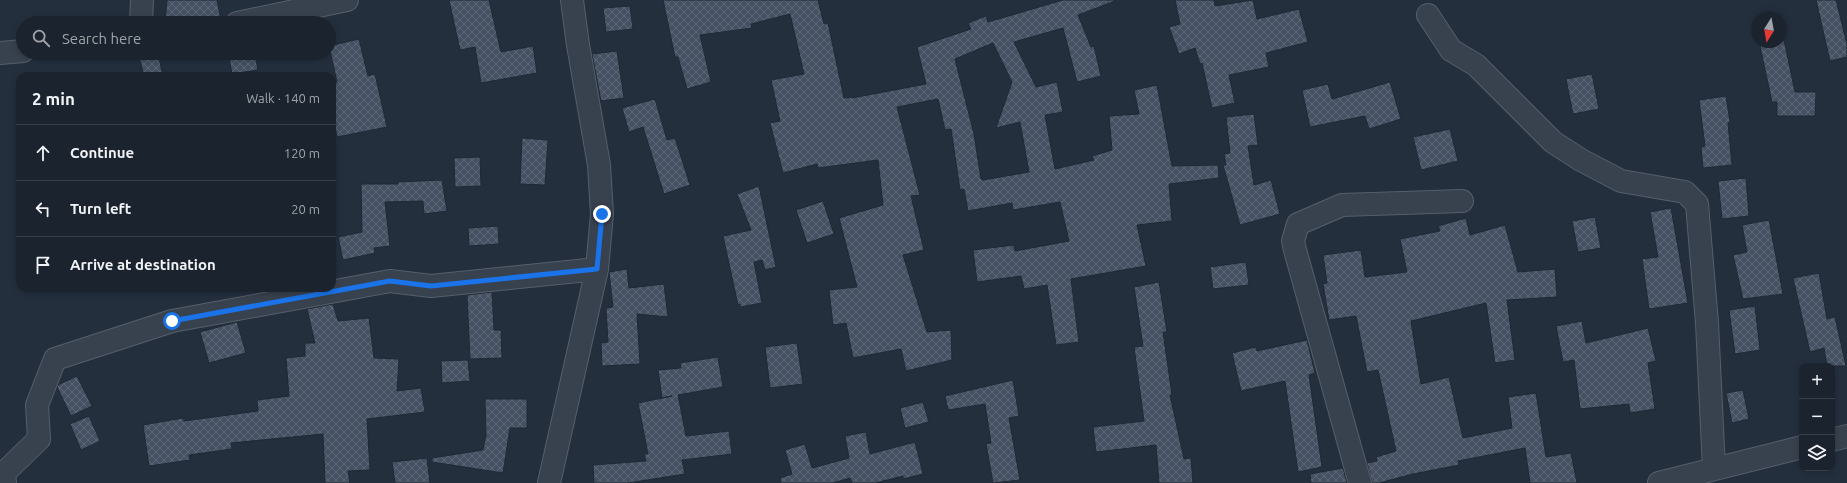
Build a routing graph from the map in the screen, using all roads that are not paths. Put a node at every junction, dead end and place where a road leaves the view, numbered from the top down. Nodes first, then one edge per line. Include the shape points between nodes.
1 (142, 0) edge
2 (348, 0) edge
3 (572, 0) edge
4 (1428, 15) dead end
5 (141, 16) edge
6 (271, 16) edge
7 (16, 52) edge
8 (0, 53) edge
9 (1462, 201) dead end
10 (597, 269) junction
11 (336, 291) edge
12 (330, 292) edge
13 (1847, 436) edge
14 (1835, 439) edge
15 (1799, 448) edge
16 (1714, 469) junction
17 (5, 483) edge
18 (549, 483) edge
19 (1360, 483) edge
20 (1659, 483) edge

1 - 5 street
2 - 6 street
3 - 10 street via 599,165 602,214
4 - 16 street via 1451,50 1476,65 1553,142 1621,181 1685,192 1697,204 1707,323
7 - 8 street
9 - 19 street via 1342,205 1298,224 1293,241 1295,250
10 - 11 street via 431,286 390,281
10 - 18 street
12 - 17 street via 172,321 54,360 38,405 39,439 4,473
13 - 14 street
15 - 16 street
16 - 20 street

